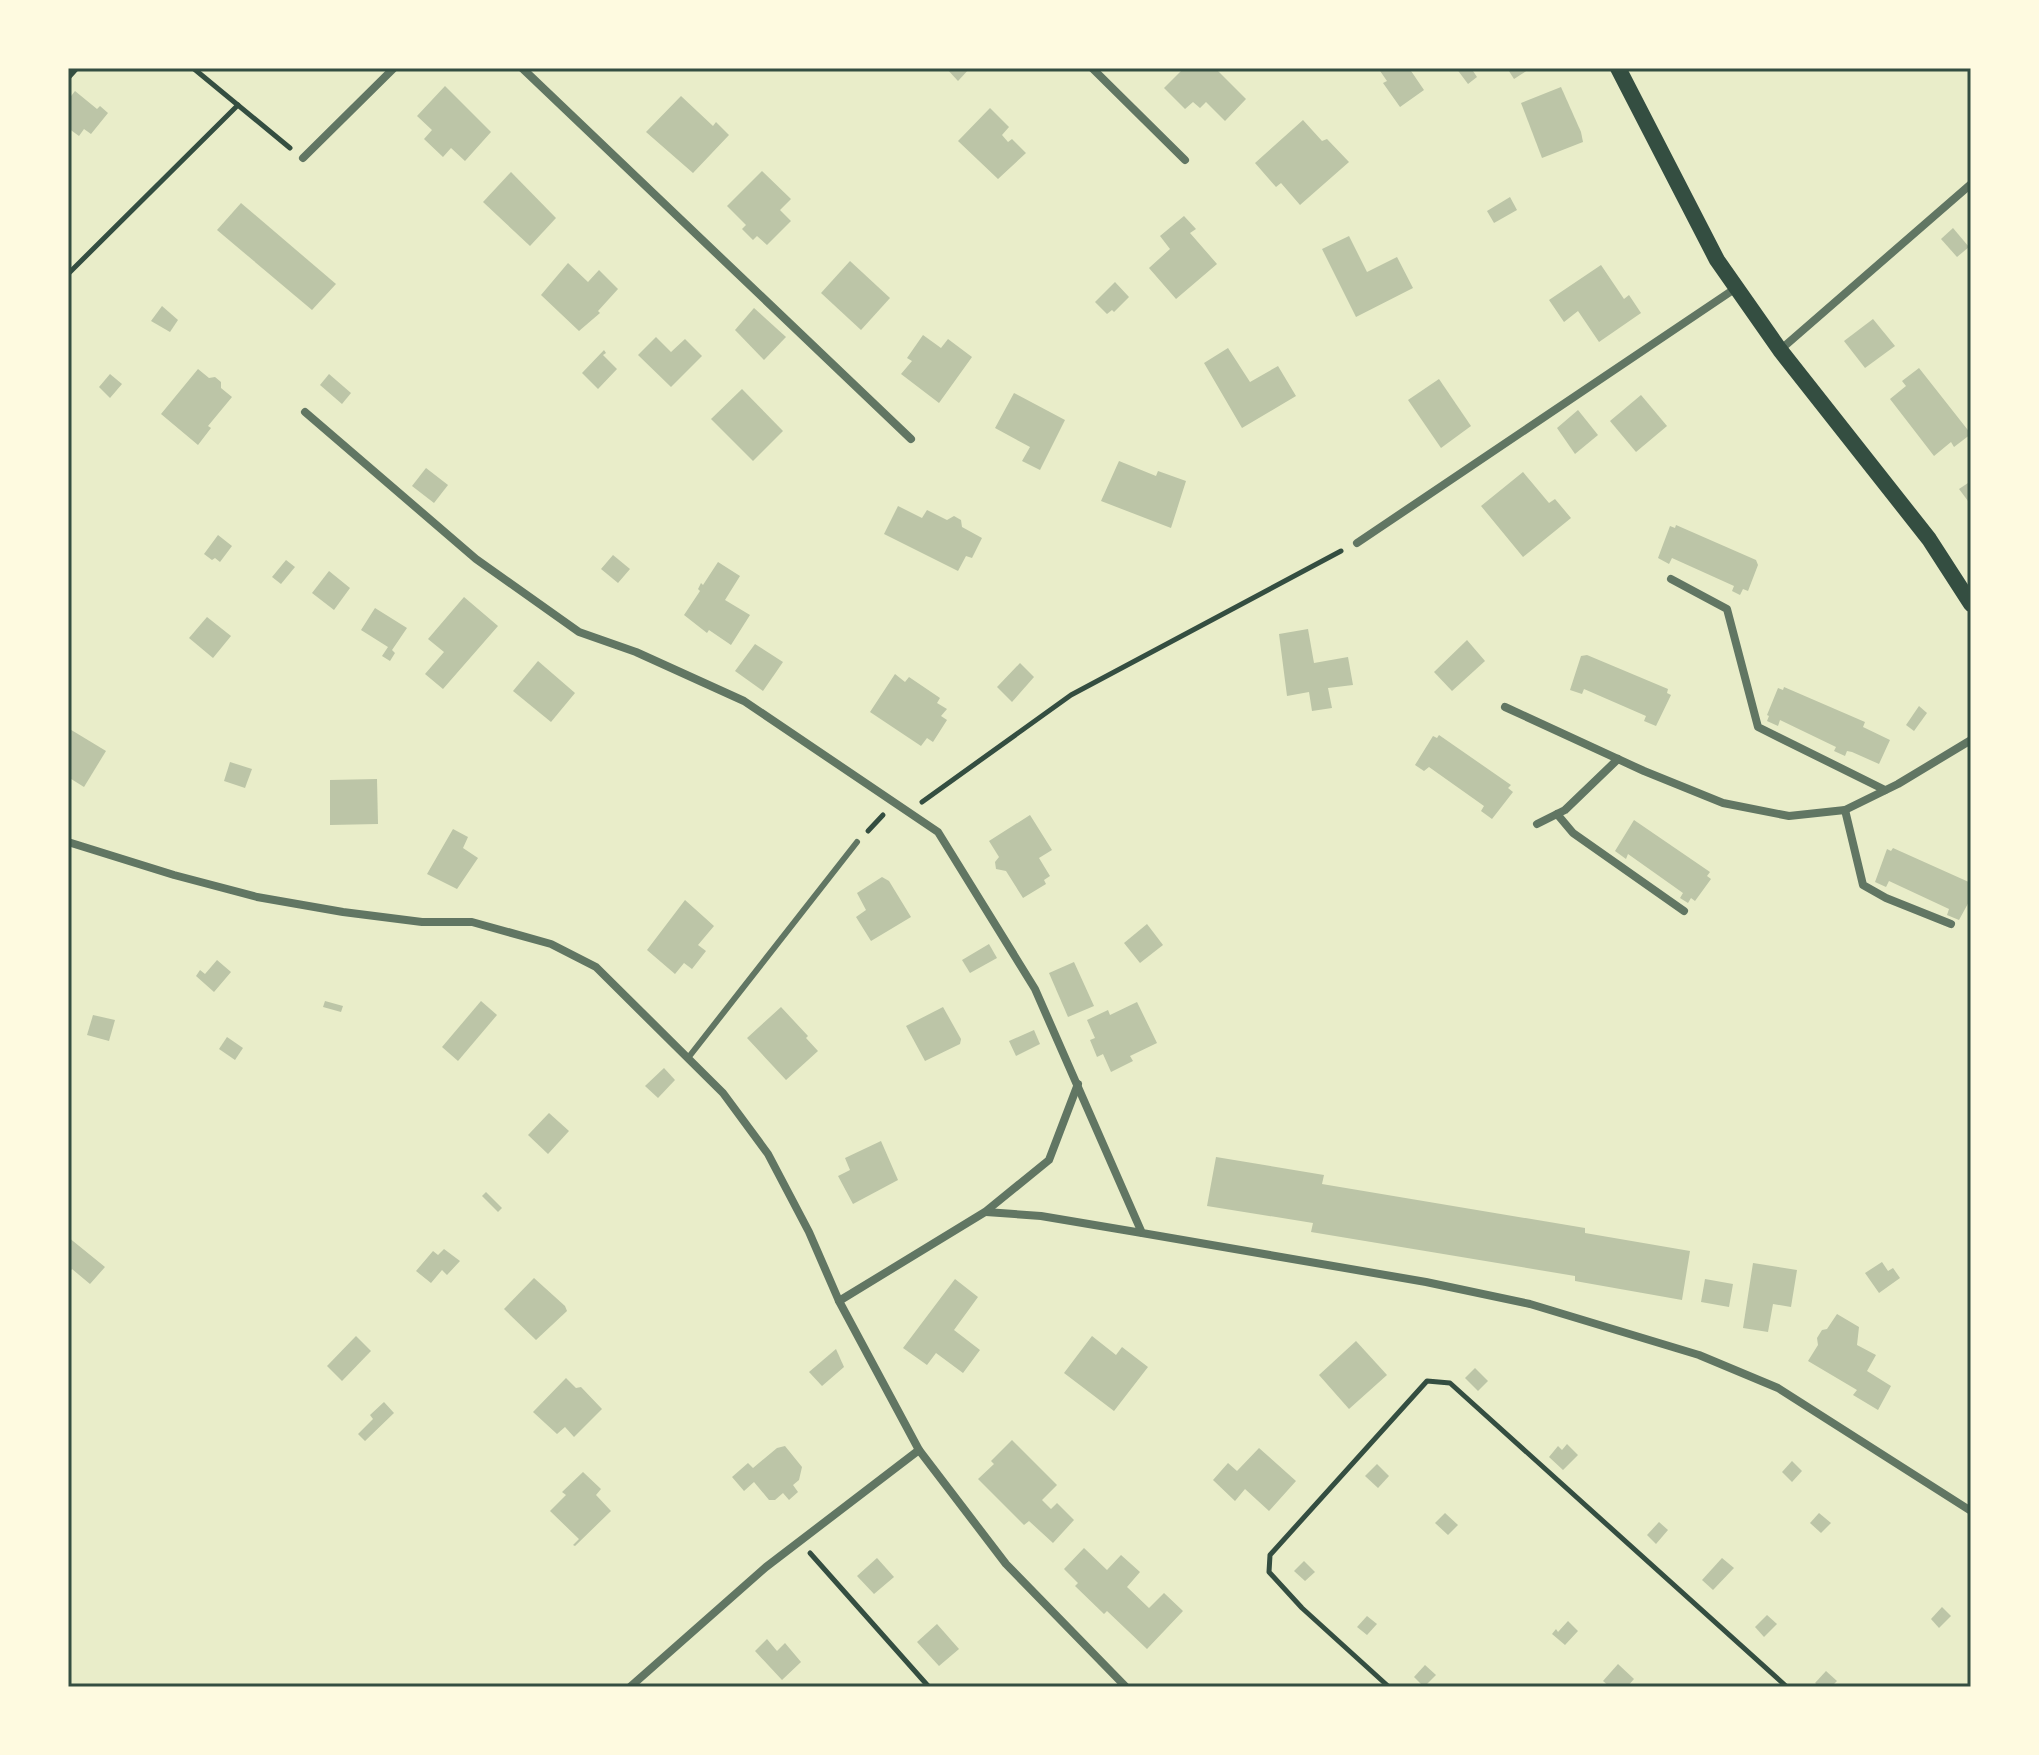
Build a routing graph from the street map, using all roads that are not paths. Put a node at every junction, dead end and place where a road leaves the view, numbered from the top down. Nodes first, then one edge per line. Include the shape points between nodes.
1 (394, 68) edge
2 (522, 68) edge
3 (1092, 68) edge
4 (1618, 68) edge
5 (303, 158) road end
6 (1185, 160) dead end
7 (1971, 184) edge
8 (1736, 288) junction
9 (1780, 350) junction
10 (305, 412) dead end
11 (911, 439) dead end
12 (1357, 543) road end
13 (1671, 579) dead end
14 (1971, 604) edge
15 (1505, 707) dead end
16 (1971, 740) edge
17 (1618, 759) junction
18 (1885, 790) junction
19 (1845, 810) junction
20 (1557, 814) junction
21 (1537, 824) dead end
22 (68, 842) edge
23 (857, 842) road end
24 (1684, 911) dead end
25 (1951, 924) dead end
26 (688, 1058) junction
27 (1078, 1084) junction
28 (985, 1212) junction
29 (1142, 1233) junction
30 (839, 1301) junction
31 (919, 1450) junction
32 (1971, 1511) edge
33 (630, 1687) edge
34 (1126, 1687) edge

1 - 5 street
2 - 11 street
3 - 6 street
4 - 8 main road
7 - 9 street
8 - 9 main road
8 - 12 street
9 - 14 main road via 1929,539
10 - 27 street via 476,559 579,632 744,701 938,832 1035,989
13 - 18 street via 1727,609 1758,727
15 - 17 street
16 - 18 street
17 - 19 street via 1723,803 1789,816
17 - 20 street
18 - 19 street
19 - 25 street via 1863,885
20 - 21 street
20 - 24 street via 1573,833
22 - 26 street via 257,897 422,922 472,922 551,944 596,967
23 - 26 lane
26 - 30 street via 723,1093 768,1154
27 - 28 street via 1049,1160
27 - 29 street
28 - 29 street
28 - 30 street
29 - 32 street via 1530,1304 1699,1355 1778,1388
30 - 31 street
31 - 33 street via 766,1567
31 - 34 street via 1006,1564

